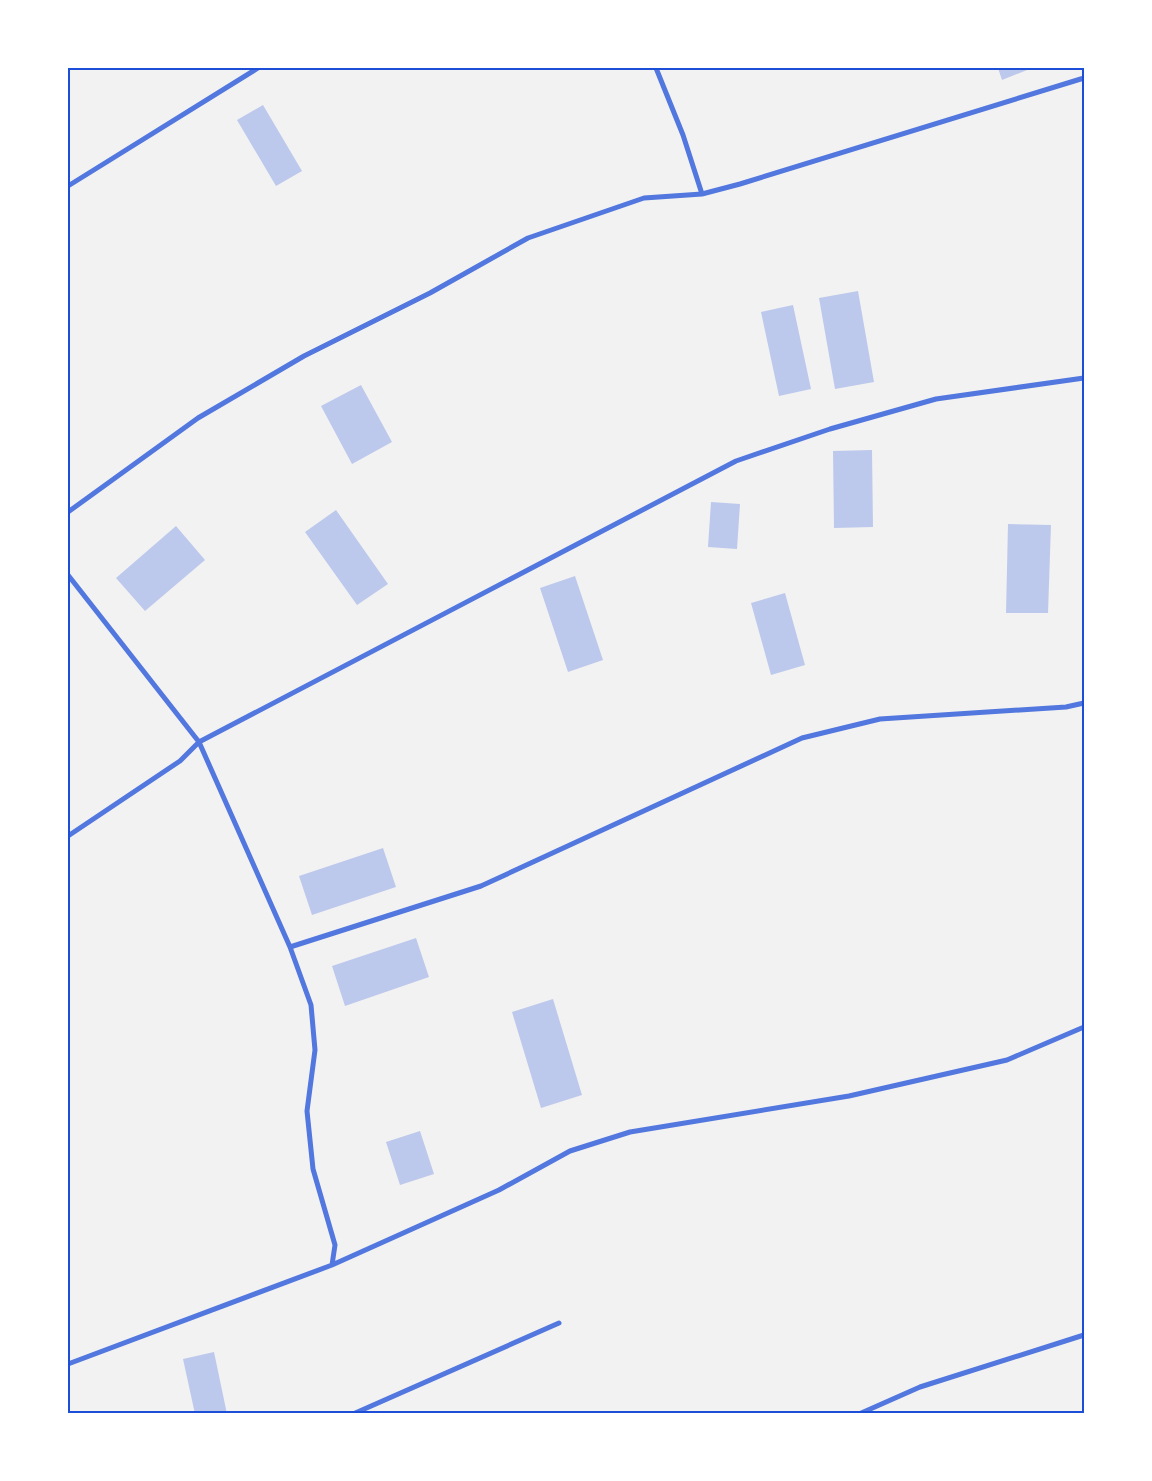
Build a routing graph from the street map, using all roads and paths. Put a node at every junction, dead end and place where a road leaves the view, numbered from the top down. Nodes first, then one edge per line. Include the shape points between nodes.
1 (258, 68) edge
2 (656, 68) edge
3 (1084, 78) edge
4 (68, 186) edge
5 (702, 194) junction
6 (1084, 378) edge
7 (68, 512) edge
8 (68, 575) edge
9 (1084, 703) edge
10 (200, 742) junction
11 (68, 836) edge
12 (290, 947) junction
13 (1084, 1027) edge
14 (332, 1264) junction
15 (559, 1324) dead end
16 (1084, 1335) edge
17 (68, 1364) edge
18 (353, 1414) edge
19 (859, 1414) edge

1 - 4 street
2 - 5 street
3 - 5 street
5 - 7 street via 644,198 528,238 430,293 304,356 198,418
6 - 10 street via 936,399 830,429 736,461
8 - 10 street
9 - 12 street via 1066,707 880,719 802,738 481,886
10 - 11 street via 180,761
10 - 12 street
12 - 14 street via 311,1004 315,1050 307,1111 313,1169 335,1245
13 - 14 street via 1007,1060 849,1096 621,1135 570,1151 499,1190
14 - 17 street
15 - 18 street
16 - 19 street via 920,1387

